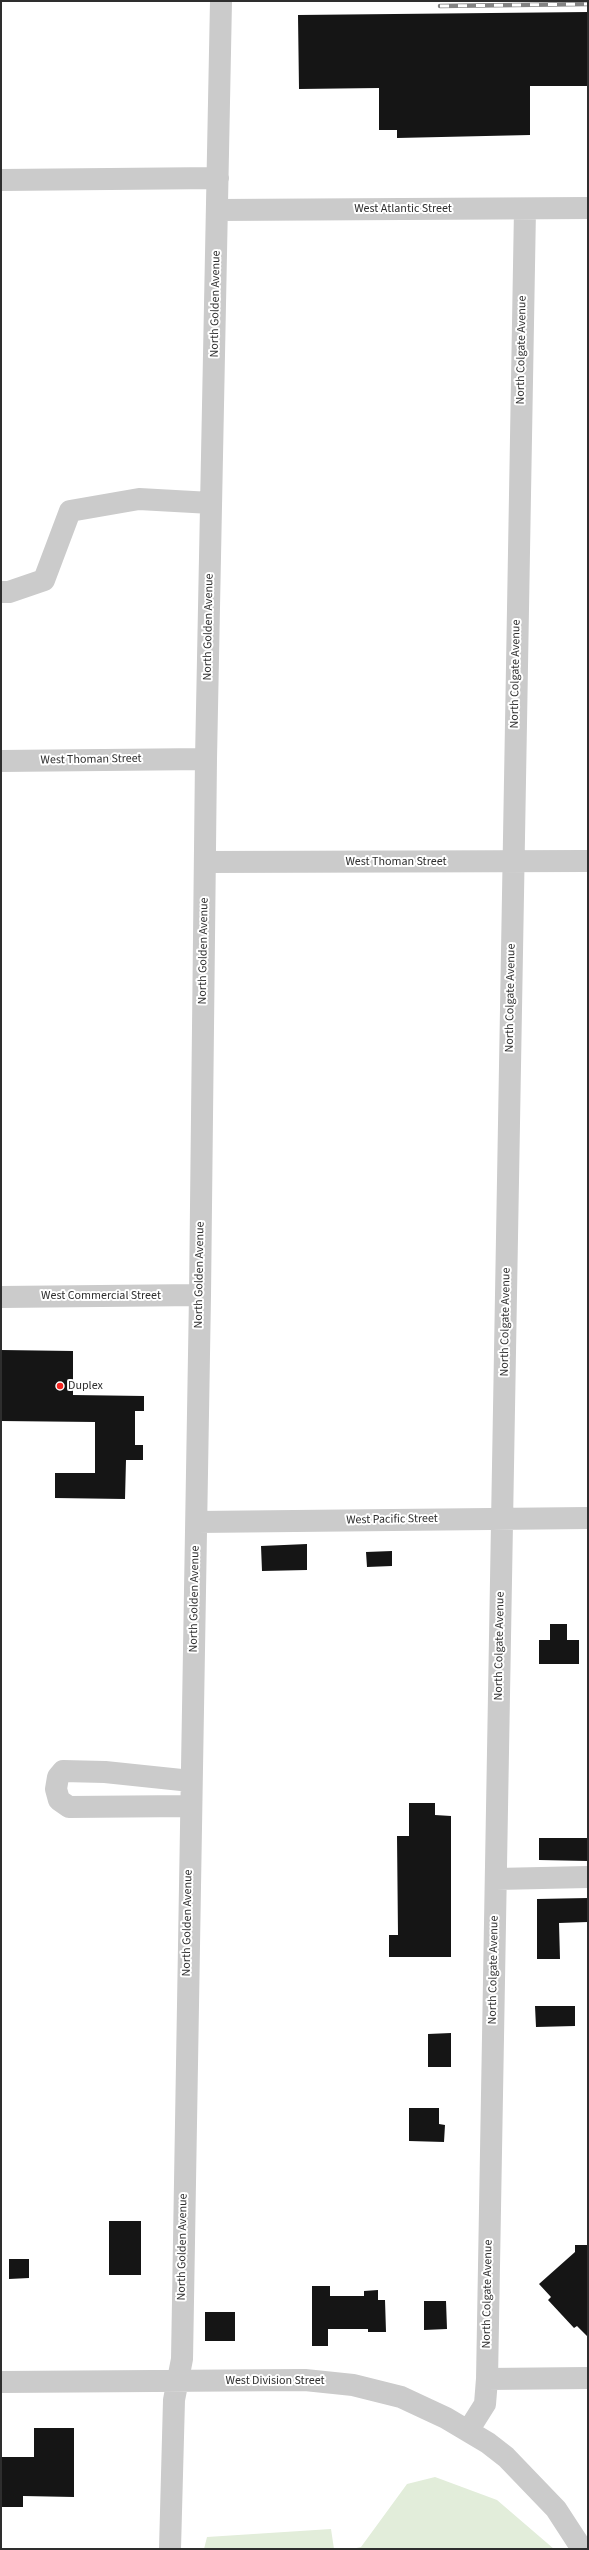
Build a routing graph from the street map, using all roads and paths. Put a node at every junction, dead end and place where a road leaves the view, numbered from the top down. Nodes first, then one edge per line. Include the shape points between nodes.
1 (222, 1) edge
2 (218, 178) junction
3 (1, 180) edge
4 (588, 208) edge
5 (525, 209) junction
6 (218, 210) junction
7 (211, 503) junction
8 (1, 592) edge
9 (206, 759) junction
10 (1, 761) edge
11 (588, 861) edge
12 (205, 862) junction
13 (513, 862) junction
14 (200, 1295) junction
15 (1, 1296) edge
16 (588, 1518) edge
17 (502, 1519) junction
18 (196, 1522) junction
19 (191, 1781) junction
20 (190, 1806) junction
21 (588, 1878) edge
22 (496, 1879) junction
23 (588, 2378) edge
24 (487, 2379) junction
25 (177, 2381) junction
26 (1, 2382) edge
27 (468, 2431) junction
28 (170, 2549) edge
29 (582, 2549) edge

1 - 2 street, North Golden Avenue
2 - 3 street
2 - 6 street, North Golden Avenue
4 - 5 street, West Atlantic Street
5 - 6 street, West Atlantic Street
5 - 13 street, North Colgate Avenue
6 - 7 street, North Golden Avenue
7 - 8 street via 139,500 70,511 44,580 9,592
7 - 9 street, North Golden Avenue
9 - 10 street, West Thoman Street
9 - 12 street, North Golden Avenue
11 - 13 street, West Thoman Street
12 - 13 street, West Thoman Street
12 - 14 street, North Golden Avenue
13 - 17 street, North Colgate Avenue
14 - 15 street, West Commercial Street
14 - 18 street, North Golden Avenue
16 - 17 street, West Pacific Street
17 - 18 street, West Pacific Street
17 - 22 street, North Colgate Avenue
18 - 19 street, North Golden Avenue
19 - 20 street, North Golden Avenue
19 - 20 street via 105,1772 63,1771 58,1777 56,1789 59,1800 70,1807
20 - 25 street, North Golden Avenue via 182,2358
21 - 22 street
22 - 24 street, North Colgate Avenue
23 - 24 street
24 - 27 street, North Colgate Avenue via 485,2404
25 - 26 street, West Division Street
25 - 27 street, West Division Street via 305,2380 353,2385 401,2397
25 - 28 street, North Golden Avenue via 174,2400
27 - 29 street, West Division Street via 488,2443 523,2473 556,2509

